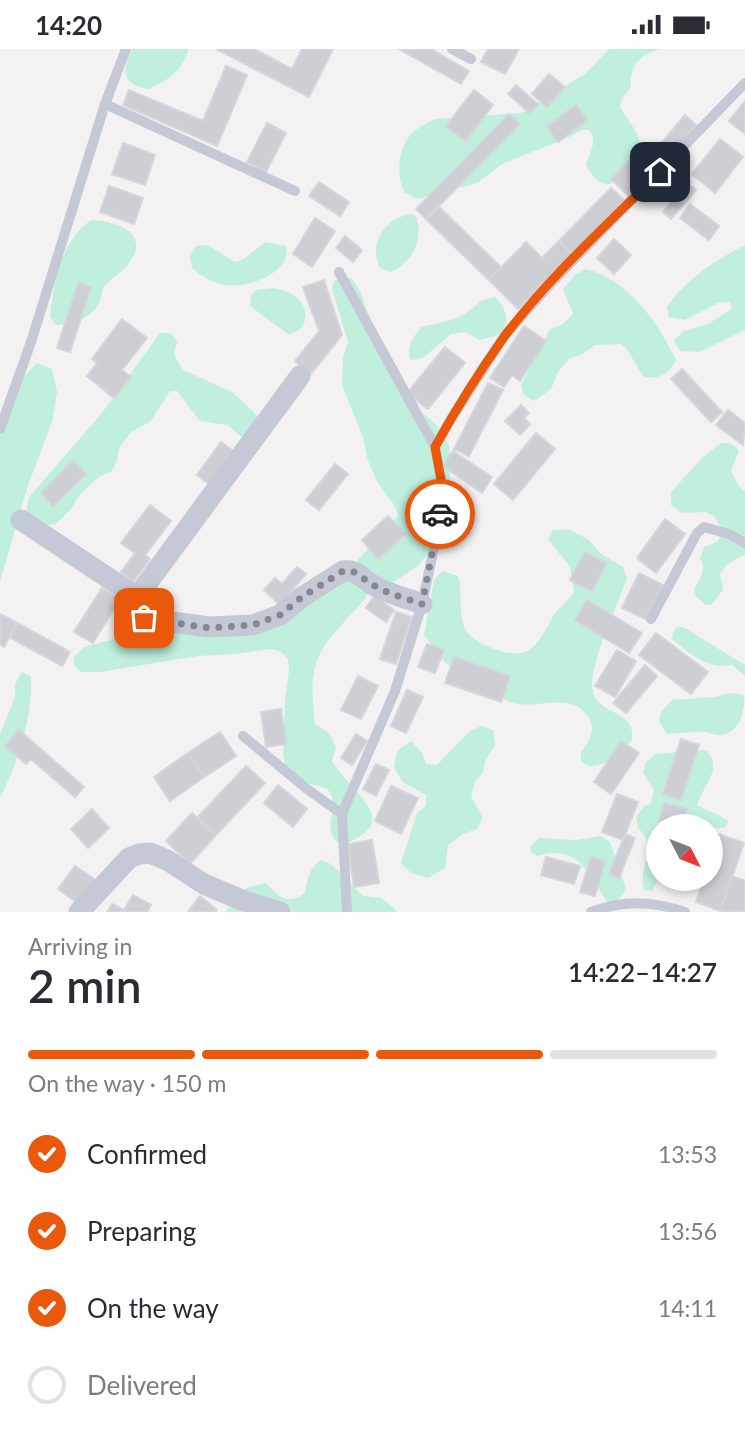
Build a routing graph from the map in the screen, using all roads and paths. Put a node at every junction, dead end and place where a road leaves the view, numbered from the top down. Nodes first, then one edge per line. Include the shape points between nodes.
1 (126, 49) edge
2 (452, 49) edge
3 (471, 59) dead end
4 (745, 83) edge
5 (105, 104) junction
6 (295, 191) dead end
7 (339, 272) dead end
8 (300, 376) dead end
9 (0, 429) edge
10 (435, 447) junction
11 (21, 520) dead end
12 (745, 543) edge
13 (137, 597) junction
14 (422, 604) junction
15 (650, 619) dead end
16 (243, 736) dead end
17 (342, 814) junction
18 (79, 912) edge
19 (280, 912) edge
20 (346, 912) edge
21 (591, 912) edge
22 (685, 912) edge

1 - 5 lane
2 - 3 lane
4 - 10 lane via 506,335
5 - 6 lane
5 - 9 lane
7 - 10 lane
8 - 13 street
10 - 14 lane via 442,485 439,525
11 - 13 street
12 - 15 lane via 704,527
13 - 14 street via 134,607 144,618 209,628 253,625 280,615 348,570 372,585
14 - 17 lane via 395,691
16 - 17 lane
17 - 20 lane
18 - 19 street via 129,858 150,853 204,884
21 - 22 lane via 622,903 651,903

